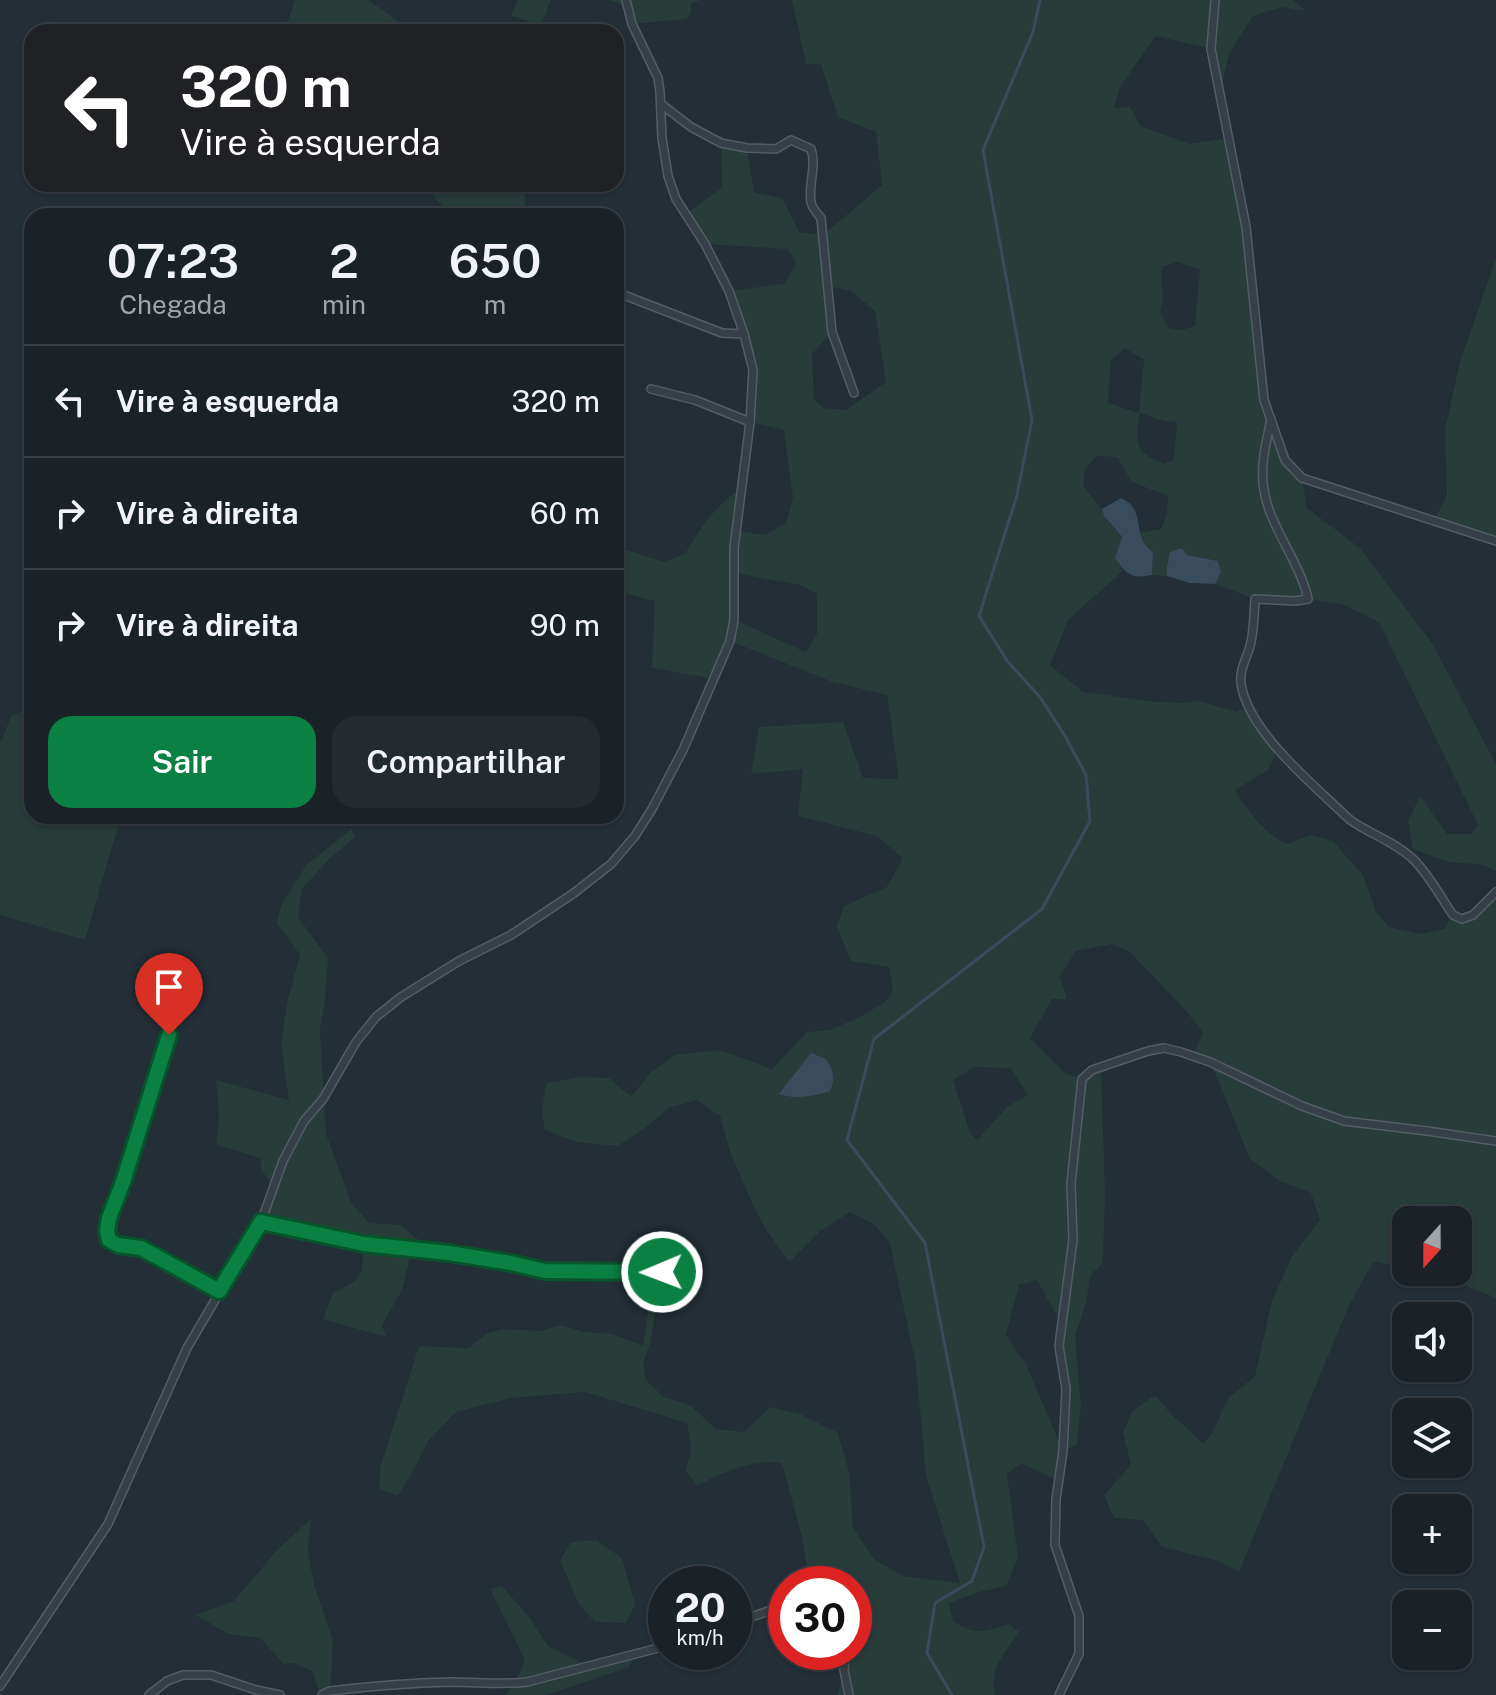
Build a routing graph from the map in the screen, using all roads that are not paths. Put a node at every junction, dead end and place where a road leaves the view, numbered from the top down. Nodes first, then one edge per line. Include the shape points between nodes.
1 (626, 0) edge
2 (1215, 0) edge
3 (661, 104) junction
4 (624, 295) edge
5 (744, 334) junction
6 (651, 389) dead end
7 (854, 393) dead end
8 (1271, 419) junction
9 (750, 422) junction
10 (1496, 541) edge
11 (1496, 892) edge
12 (169, 1035) dead end
13 (1496, 1141) edge
14 (261, 1222) junction
15 (662, 1272) dead end
16 (219, 1291) junction
17 (648, 1651) edge
18 (844, 1670) edge
19 (0, 1686) edge
20 (149, 1695) edge
21 (280, 1695) edge
22 (322, 1695) edge
23 (849, 1695) edge
24 (1059, 1695) edge

1 - 3 street via 658,78
2 - 8 street via 1211,49 1246,227 1264,400
3 - 5 street via 662,138 676,199 729,291
3 - 7 street via 721,143 776,149 791,140 811,149 811,205 821,218 832,332
4 - 5 street via 722,333
5 - 9 street via 753,370
6 - 9 street
8 - 10 street via 1285,460 1302,478
8 - 11 street via 1263,482 1270,514 1308,599 1255,599 1241,685 1250,707 1278,749 1349,819 1415,860 1453,915 1473,915
9 - 14 street via 734,548 730,641 652,809 611,864 574,893 376,1017 304,1121
12 - 16 street via 107,1231 118,1245 141,1248
13 - 24 street via 1344,1121 1210,1062 1164,1048 1092,1070 1082,1079 1071,1184 1073,1240 1059,1346 1066,1389 1055,1545 1079,1616 1079,1654
14 - 15 street via 364,1244 545,1271
14 - 16 street
16 - 19 street via 187,1348 108,1524
17 - 22 street via 527,1682 397,1684
18 - 23 street
20 - 21 street via 183,1675 211,1675

